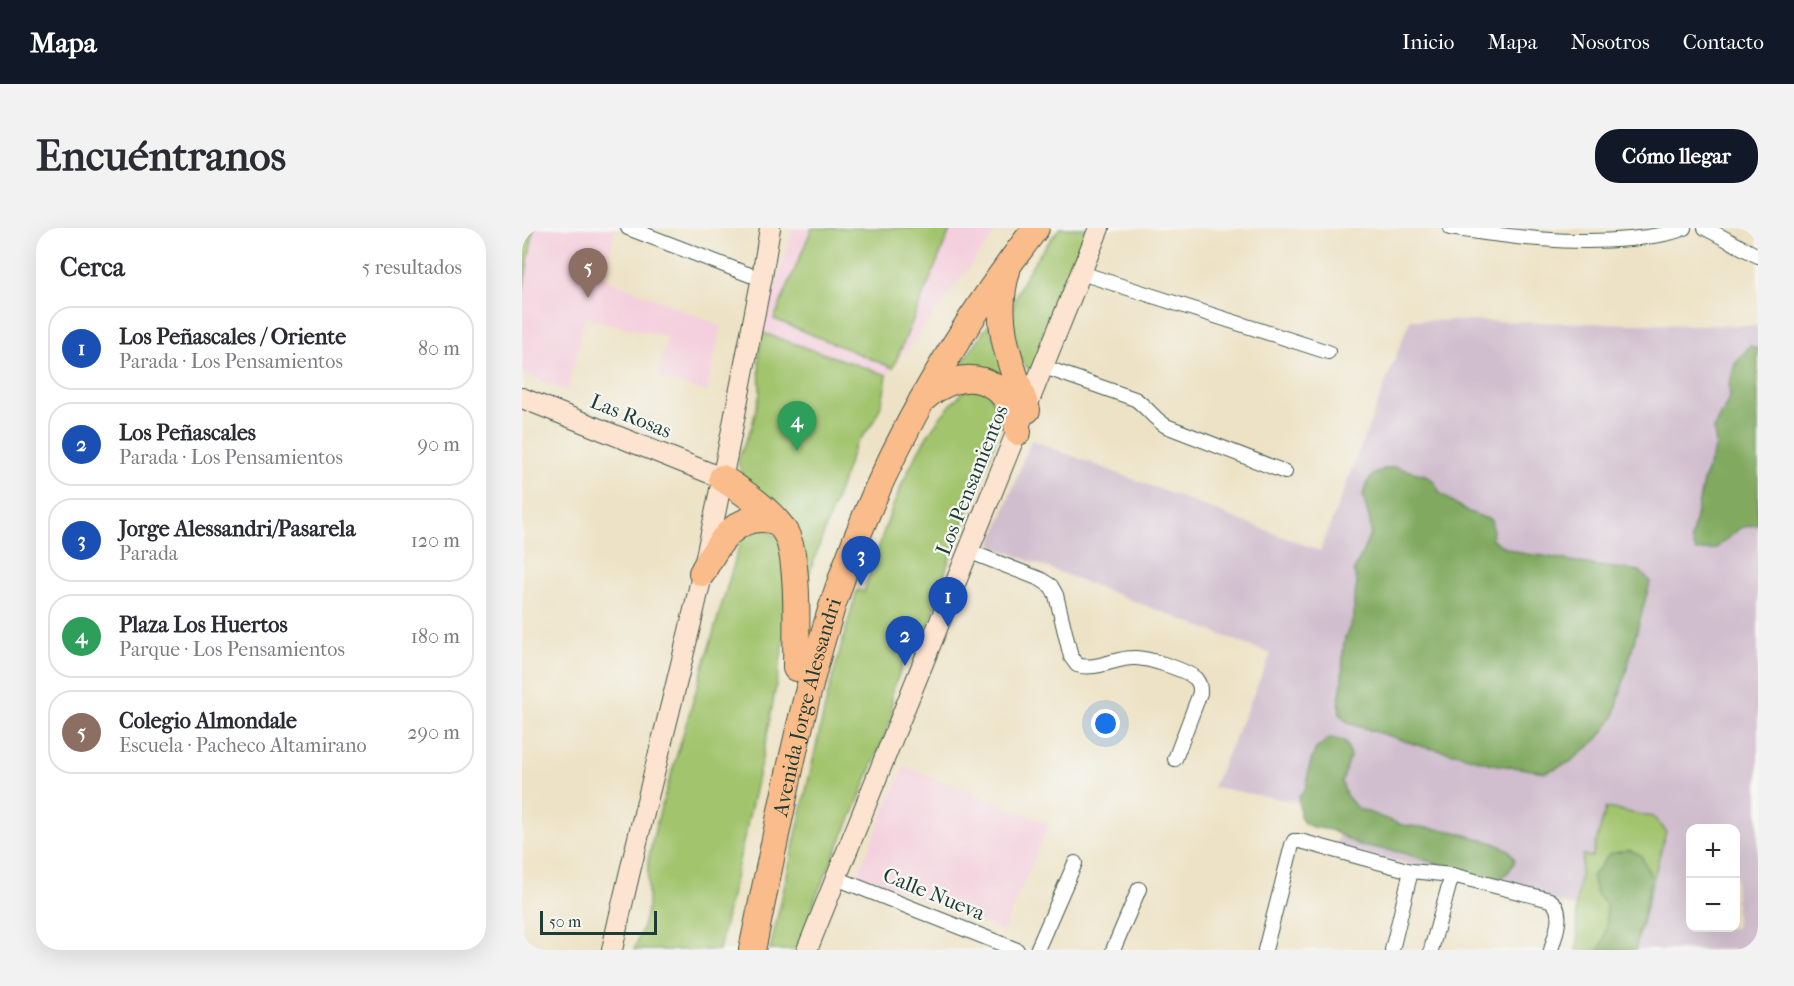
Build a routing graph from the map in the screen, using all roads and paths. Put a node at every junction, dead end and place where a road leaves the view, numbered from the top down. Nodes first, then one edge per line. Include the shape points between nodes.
1 (628, 228) edge
2 (760, 228) edge
3 (770, 228) edge
4 (1014, 228) edge
5 (1036, 228) edge
6 (1099, 228) edge
7 (1450, 228) edge
8 (1684, 228) edge
9 (1705, 228) edge
10 (662, 234) edge
11 (1758, 256) edge
12 (1011, 260) junction
13 (1081, 273) junction
14 (750, 275) junction
15 (1328, 352) dead end
16 (1044, 367) junction
17 (522, 398) edge
18 (919, 402) junction
19 (1022, 421) junction
20 (1285, 472) dead end
21 (717, 476) junction
22 (775, 521) junction
23 (968, 551) junction
24 (702, 573) junction
25 (796, 668) junction
26 (1175, 759) dead end
27 (641, 819) junction
28 (1075, 863) dead end
29 (1411, 871) junction
30 (1452, 875) junction
31 (836, 878) junction
32 (1139, 889) dead end
33 (612, 950) edge
34 (735, 950) edge
35 (752, 950) edge
36 (807, 950) edge
37 (1017, 950) edge
38 (1037, 950) edge
39 (1113, 950) edge
40 (1265, 950) edge
41 (1392, 950) edge
42 (1431, 950) edge
43 (1551, 950) edge

1 - 10 street
2 - 14 main road
3 - 21 main road
4 - 25 highway, Avenida Jorge Alessandri via 940,333 880,440 835,545
5 - 12 highway, Avenida Jorge Alessandri
6 - 13 main road, Los Pensamientos
7 - 8 street via 1508,237 1588,242 1650,237
9 - 11 street
10 - 14 street
12 - 18 highway, Avenida Jorge Alessandri
12 - 19 highway via 1003,286 1002,330
13 - 15 street
13 - 16 main road, Los Pensamientos
14 - 21 main road
16 - 19 main road, Los Pensamientos
16 - 20 street via 1135,399 1166,426
17 - 21 main road, Las Rosas
18 - 19 highway via 946,384 982,380 1004,395
18 - 35 highway, Avenida Jorge Alessandri via 864,518 822,639
19 - 23 main road, Los Pensamientos
21 - 22 highway
21 - 24 main road
21 - 27 main road via 647,772
22 - 24 highway via 753,519 738,525 720,543
22 - 25 highway via 790,542 794,565
23 - 26 street via 1051,586 1071,657 1077,665 1086,667 1136,658 1196,680 1200,693
23 - 31 main road, Los Pensamientos
24 - 27 main road
25 - 34 highway, Avenida Jorge Alessandri
27 - 33 main road
28 - 38 street
29 - 30 street
29 - 40 street via 1294,841
29 - 41 street
30 - 42 street
30 - 43 street via 1550,900 1558,910
31 - 36 main road, Los Pensamientos
31 - 37 street, Calle Nueva
32 - 39 street

